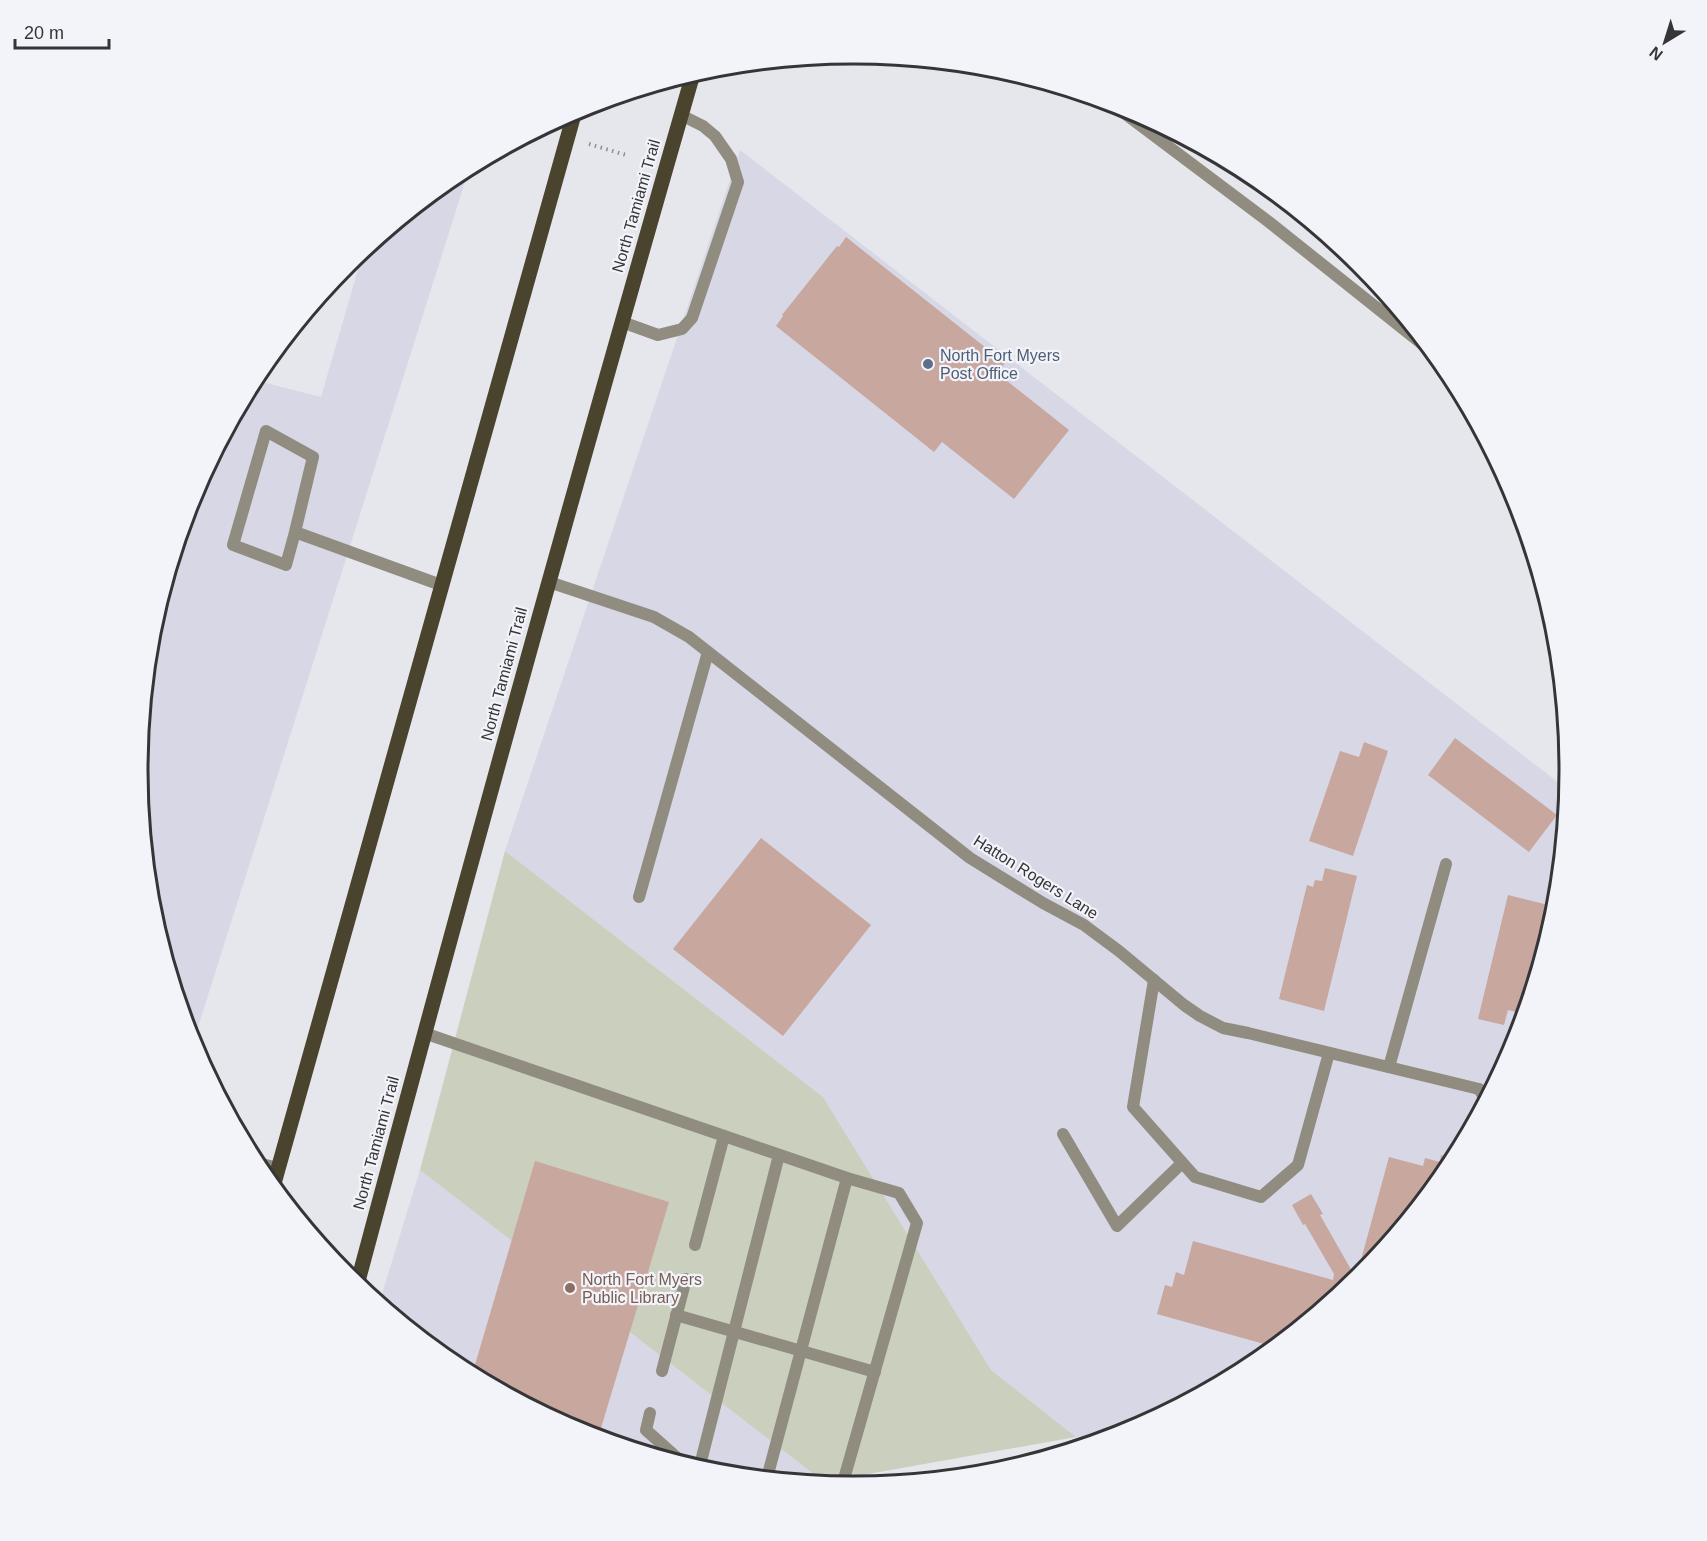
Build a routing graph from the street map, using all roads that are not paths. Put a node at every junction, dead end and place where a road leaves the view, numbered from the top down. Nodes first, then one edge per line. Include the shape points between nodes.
1 (690, 84) edge
2 (681, 115) junction
3 (572, 123) edge
4 (1141, 126) edge
5 (622, 322) junction
6 (1405, 330) edge
7 (295, 532) junction
8 (549, 582) junction
9 (441, 585) junction
10 (708, 652) junction
11 (1446, 864) dead end
12 (639, 897) dead end
13 (1154, 980) junction
14 (424, 1033) junction
15 (1329, 1053) junction
16 (1389, 1067) junction
17 (1481, 1095) edge
18 (1064, 1134) dead end
19 (724, 1136) junction
20 (779, 1155) junction
21 (1182, 1163) junction
22 (268, 1165) edge
23 (278, 1168) junction
24 (276, 1176) edge
25 (847, 1178) junction
26 (695, 1245) dead end
27 (360, 1275) edge
28 (686, 1279) dead end
29 (676, 1315) junction
30 (734, 1331) junction
31 (801, 1351) junction
32 (662, 1371) dead end
33 (875, 1372) junction
34 (650, 1413) dead end
35 (670, 1452) edge
36 (701, 1459) edge
37 (769, 1471) edge
38 (845, 1476) edge

1 - 2 main road, North Tamiami Trail
2 - 5 main road, North Tamiami Trail
2 - 5 street via 715,136 731,159 738,182 692,318 682,329 658,335
3 - 9 main road
4 - 6 street
5 - 8 main road, North Tamiami Trail
7 - 7 street via 313,457 266,431 233,545 286,565
7 - 9 street
8 - 10 street, Hatton Rogers Lane via 654,617
8 - 14 main road, North Tamiami Trail
9 - 23 main road
10 - 12 street
10 - 13 street, Hatton Rogers Lane via 970,858 1084,925
11 - 16 street
13 - 15 street, Hatton Rogers Lane via 1184,1005 1223,1028
13 - 21 street via 1133,1107
14 - 19 street
14 - 27 main road, North Tamiami Trail
15 - 16 street, Hatton Rogers Lane
15 - 21 street via 1298,1165 1261,1197 1195,1177
16 - 17 street, Hatton Rogers Lane
18 - 21 street via 1117,1226
19 - 20 street
19 - 26 street
20 - 25 street
20 - 30 street
22 - 23 street
23 - 24 main road
25 - 31 street
25 - 33 street via 899,1193 917,1224
28 - 29 street
29 - 30 street
29 - 32 street
30 - 31 street
30 - 36 street
31 - 33 street
31 - 37 street
33 - 38 street
34 - 35 street via 646,1430

